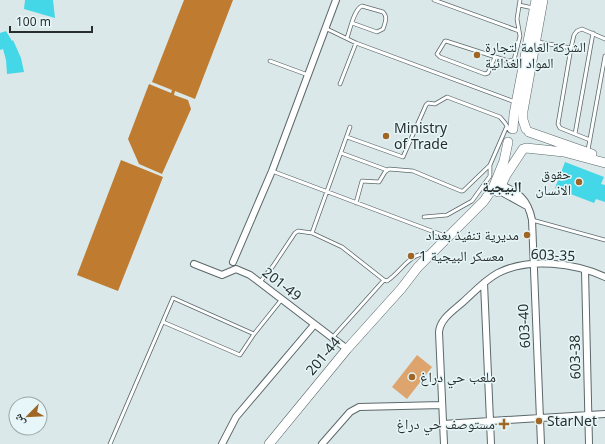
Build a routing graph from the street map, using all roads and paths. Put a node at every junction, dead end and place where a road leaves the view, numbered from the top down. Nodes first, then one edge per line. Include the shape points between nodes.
1 (336, 0) edge
2 (434, 0) edge
3 (520, 0) edge
4 (543, 0) edge
5 (519, 5) junction
6 (537, 6) edge
7 (352, 24) junction
8 (325, 28) junction
9 (520, 31) junction
10 (593, 33) junction
11 (347, 38) junction
12 (605, 39) edge
13 (536, 41) junction
14 (356, 43) junction
15 (570, 48) junction
16 (605, 56) edge
17 (495, 57) junction
18 (270, 61) dead end
19 (308, 75) junction
20 (340, 84) dead end
21 (517, 102) junction
22 (350, 127) dead end
23 (510, 129) junction
24 (527, 131) junction
25 (575, 134) junction
26 (347, 137) junction
27 (590, 140) junction
28 (508, 142) junction
29 (524, 149) junction
30 (588, 152) junction
31 (341, 153) junction
32 (605, 159) edge
33 (605, 163) edge
34 (490, 166) junction
35 (387, 170) junction
36 (272, 171) junction
37 (497, 186) junction
38 (328, 191) junction
39 (356, 203) junction
40 (424, 218) dead end
41 (532, 220) junction
42 (312, 233) junction
43 (447, 237) junction
44 (605, 240) edge
45 (432, 253) junction
46 (233, 262) dead end
47 (194, 264) dead end
48 (533, 264) junction
49 (585, 270) junction
50 (605, 277) edge
51 (384, 280) junction
52 (260, 282) junction
53 (484, 283) junction
54 (401, 289) junction
55 (282, 300) junction
56 (163, 322) junction
57 (314, 324) junction
58 (254, 334) junction
59 (332, 338) junction
60 (347, 349) junction
61 (442, 405) junction
62 (605, 414) edge
63 (588, 415) junction
64 (540, 418) junction
65 (490, 421) junction
66 (443, 424) junction
67 (110, 444) edge
68 (222, 444) edge
69 (269, 444) edge
70 (322, 444) edge
71 (444, 444) edge
72 (491, 444) edge
73 (541, 444) edge
74 (589, 444) edge

1 - 8 street
2 - 9 lane
3 - 5 lane
4 - 6 street
5 - 6 lane
5 - 9 lane via 517,19
6 - 13 street
6 - 21 street
7 - 7 lane via 357,9 362,6 383,12 386,19 383,29 377,32
7 - 11 lane
8 - 11 lane
8 - 19 street
9 - 17 lane via 514,60 510,62
10 - 12 lane
10 - 15 lane via 582,29 577,31
10 - 25 lane
11 - 14 lane
13 - 15 lane
13 - 24 street via 523,111
14 - 20 lane
14 - 21 lane
15 - 25 lane via 558,124 560,128
16 - 27 lane
17 - 17 lane via 488,73 485,74 437,54 445,41
18 - 19 lane
19 - 36 street
21 - 23 street
22 - 26 lane
23 - 24 street via 519,127
23 - 26 lane via 496,115 447,96 436,104 426,105 401,158
23 - 28 street
23 - 34 lane
24 - 29 street via 530,139
24 - 30 street
25 - 27 lane
26 - 31 lane
27 - 30 lane
28 - 29 street via 514,149
28 - 37 street, 201-44
29 - 33 street via 564,152
29 - 37 street, 201-44
30 - 32 street
31 - 35 lane
31 - 38 lane
34 - 35 lane via 461,191 413,171
34 - 40 lane via 490,176 472,201 446,215
35 - 39 lane via 379,182 361,182
36 - 38 lane
36 - 46 street
37 - 41 street, 603-40 via 529,208
37 - 43 street, 201-44 via 475,212
37 - 54 street, 201-44 via 488,207
38 - 39 lane
38 - 42 lane
39 - 43 lane
41 - 44 lane
41 - 48 street, 603-40
42 - 51 lane via 342,246
42 - 52 lane via 295,233
43 - 45 street, 201-44
45 - 51 lane via 413,257 387,281
45 - 54 street, 201-44
47 - 52 street, 201-49 via 222,275 236,270
48 - 49 street, 603-35
48 - 53 street, 603-35 via 503,271
48 - 64 street, 603-40
49 - 50 street, 603-35
49 - 63 street, 603-38
51 - 59 lane
52 - 55 street, 201-49
53 - 61 street, 603-35 via 445,319 440,327
53 - 65 street
54 - 60 street, 201-44
55 - 57 street, 201-49
55 - 58 lane
56 - 58 lane via 240,355
56 - 58 lane via 173,298
56 - 67 lane
57 - 59 street, 201-49
57 - 68 street via 236,417
59 - 60 street, 201-49
60 - 69 street, 201-44
61 - 66 street
61 - 70 street via 359,407 350,412
62 - 63 street
63 - 64 street
63 - 74 street, 603-38
64 - 65 street
64 - 73 street, 603-40
65 - 66 street
65 - 72 street
66 - 71 street

